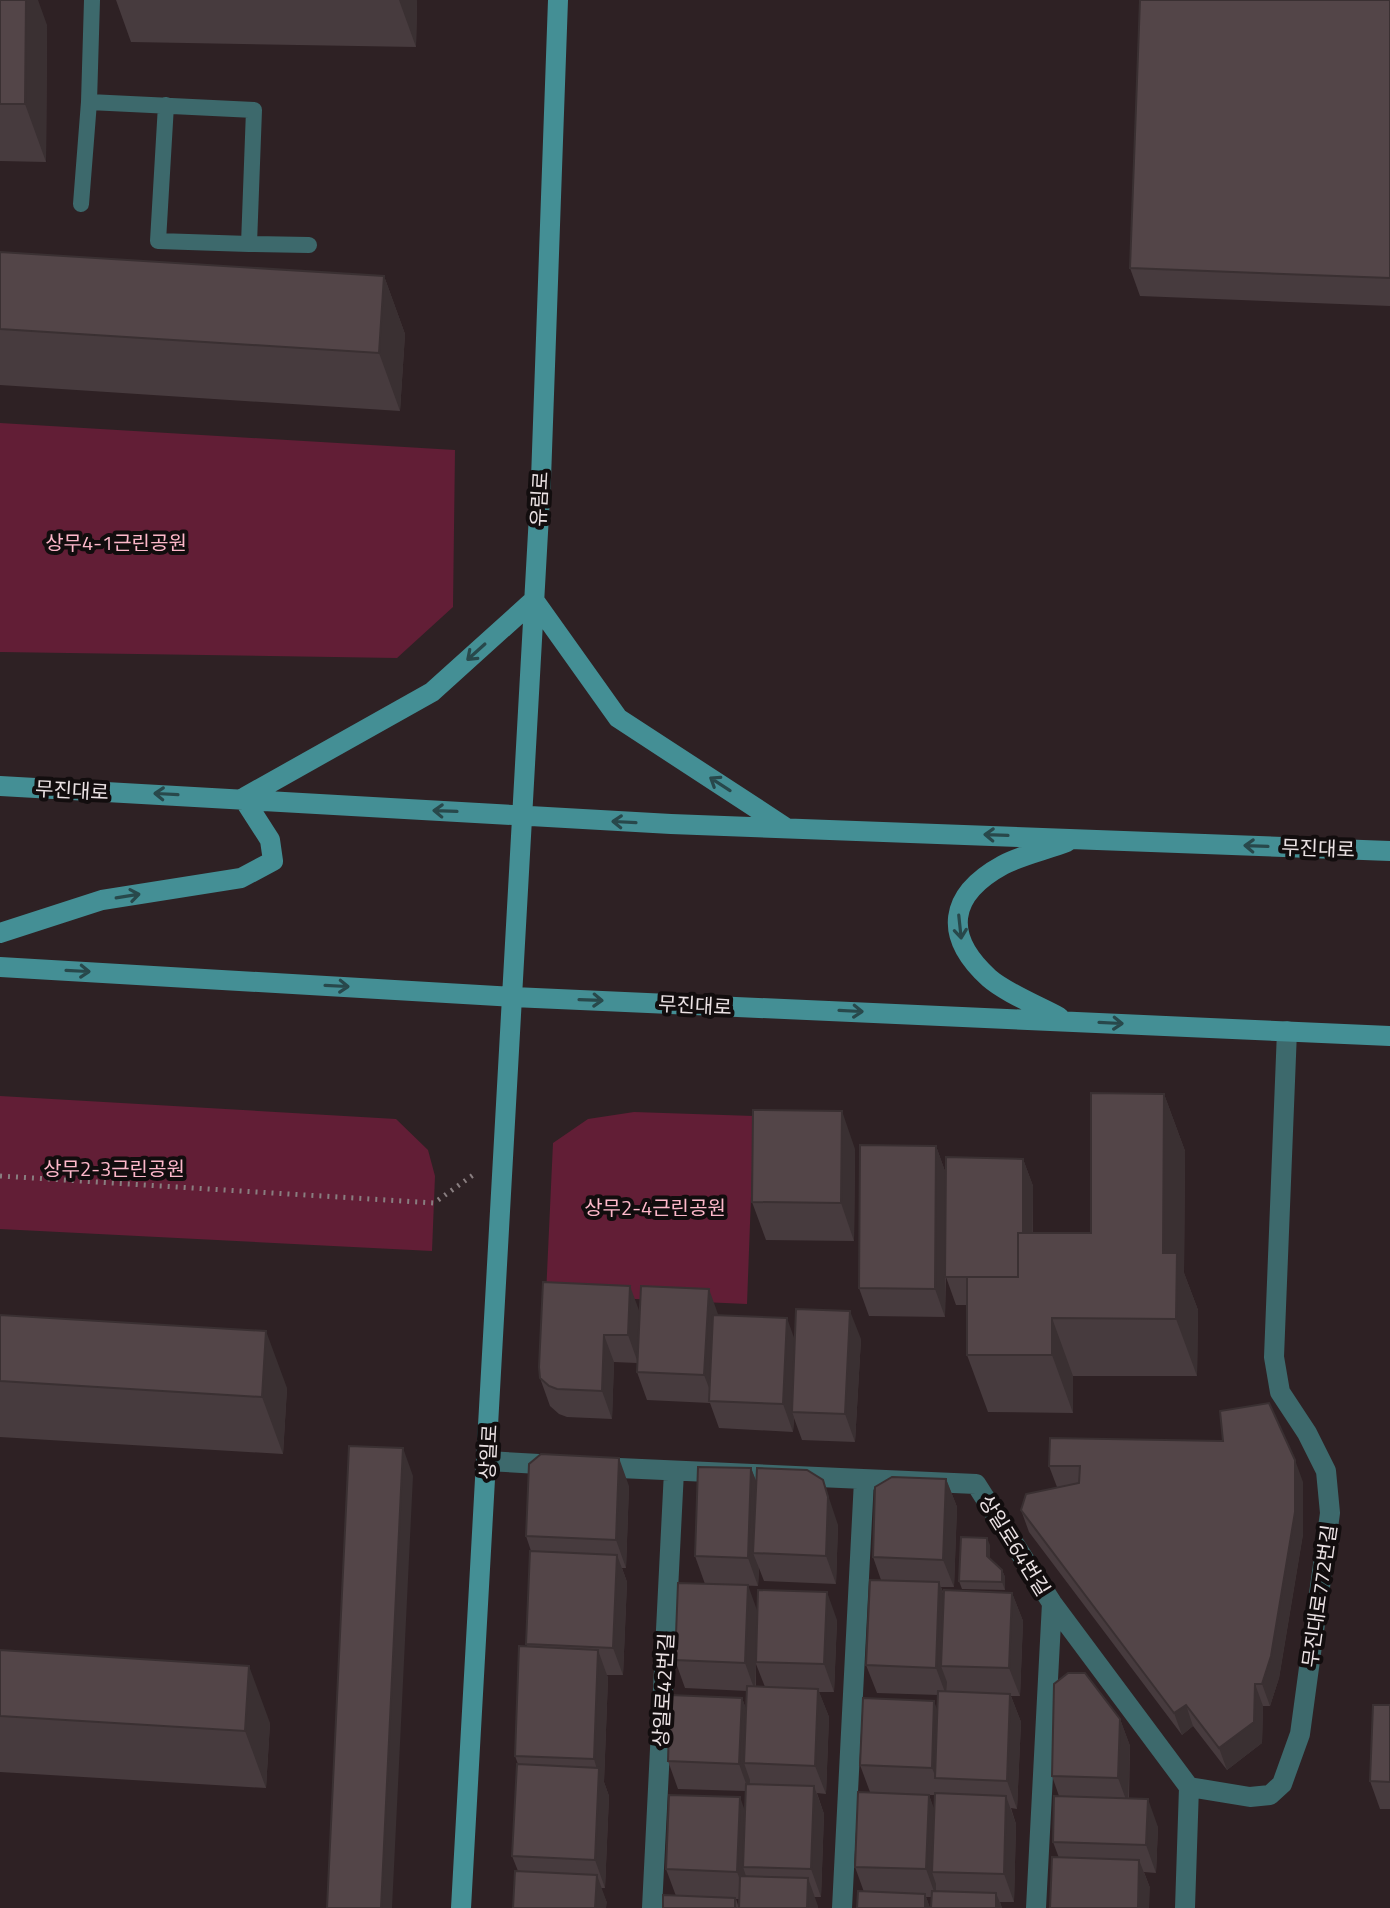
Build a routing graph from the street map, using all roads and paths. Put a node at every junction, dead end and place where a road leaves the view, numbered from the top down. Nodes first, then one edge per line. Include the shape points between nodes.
1 (92, 0) edge
2 (558, 0) edge
3 (89, 102) junction
4 (166, 105) junction
5 (81, 204) dead end
6 (249, 244) junction
7 (309, 245) dead end
8 (534, 600) junction
9 (0, 786) edge
10 (243, 798) junction
11 (523, 816) junction
12 (786, 827) junction
13 (1078, 838) junction
14 (1390, 851) edge
15 (0, 933) edge
16 (0, 967) edge
17 (513, 997) junction
18 (1066, 1021) junction
19 (1287, 1031) junction
20 (1390, 1036) edge
21 (505, 1152) junction
22 (0, 1176) edge
23 (487, 1461) junction
24 (674, 1471) junction
25 (864, 1480) junction
26 (1052, 1603) junction
27 (1189, 1787) junction
28 (461, 1908) edge
29 (652, 1908) edge
30 (842, 1908) edge
31 (1036, 1908) edge
32 (1185, 1908) edge

1 - 3 lane
2 - 8 main road, 유림로
3 - 4 lane
3 - 5 lane
4 - 6 lane via 254,110
4 - 6 lane via 158,241
6 - 7 lane
8 -> 10 main road via 432,692
8 - 11 main road, 유림로
12 -> 8 main road via 618,718
10 -> 9 main road, 무진대로
11 -> 10 main road, 무진대로
15 -> 10 main road via 102,900 241,878 273,861 270,840
12 -> 11 main road, 무진대로
11 - 17 main road, 유림로
13 -> 12 main road, 무진대로
14 -> 13 main road, 무진대로
13 -> 18 main road via 1003,865 969,891 958,908 964,951 991,980
16 -> 17 main road, 무진대로
17 -> 18 main road, 무진대로
17 - 21 main road, 상일로
18 -> 19 main road, 무진대로
19 - 20 main road, 무진대로
19 - 27 street, 무진대로772번길 via 1274,1357 1280,1392 1326,1471 1330,1513 1300,1734 1282,1784 1270,1795 1250,1797
21 - 22 path via 434,1203
21 - 23 main road, 상일로
23 - 24 street, 상일로64번길
23 - 28 main road, 상일로
24 - 25 street, 상일로64번길
24 - 29 street, 상일로42번길
25 - 26 street, 상일로64번길 via 976,1484
25 - 30 street
26 - 27 street, 상일로64번길
26 - 31 street
27 - 32 street

